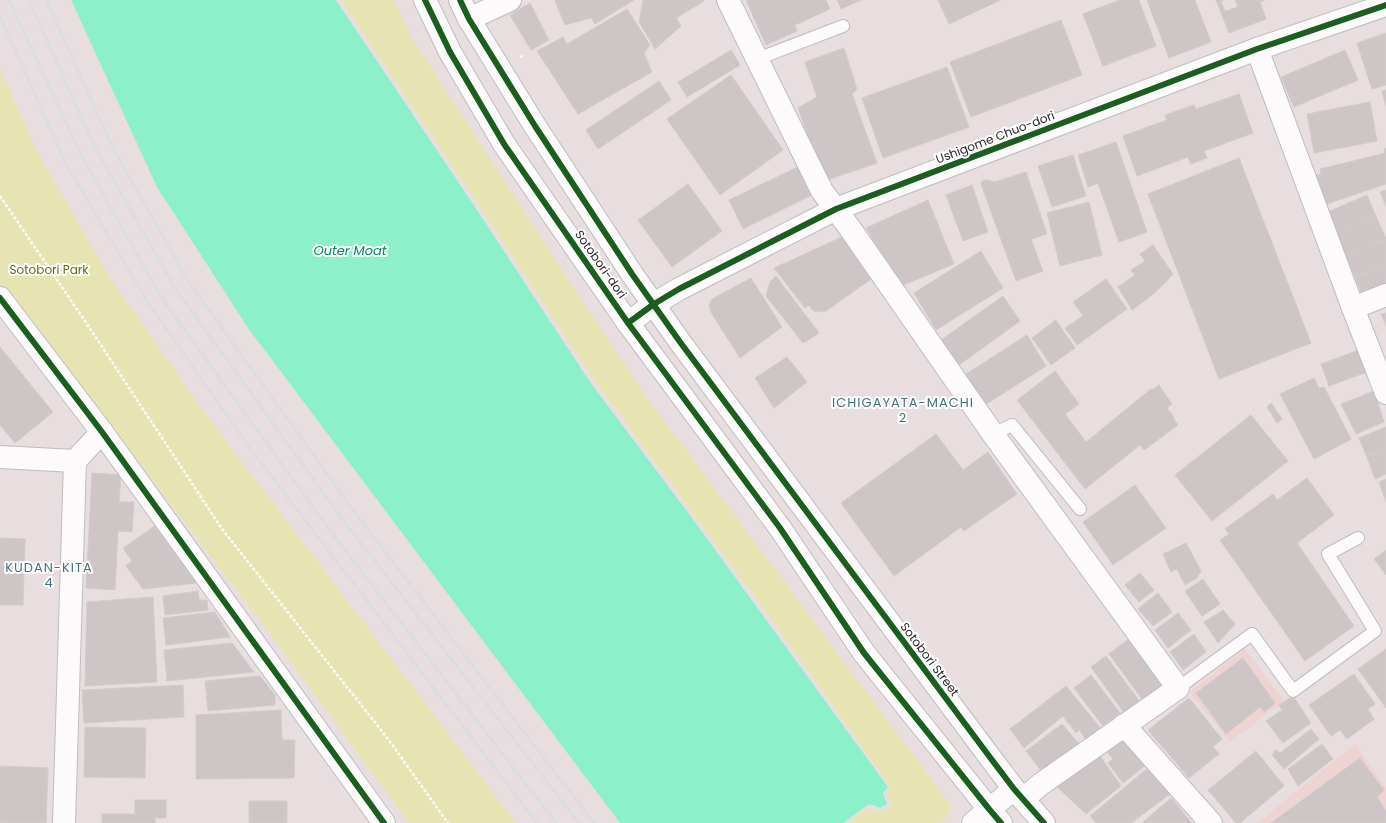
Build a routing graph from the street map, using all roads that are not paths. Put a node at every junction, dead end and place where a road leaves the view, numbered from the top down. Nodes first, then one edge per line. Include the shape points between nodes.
1 (425, 0) edge
2 (510, 0) edge
3 (728, 0) edge
4 (1386, 5) edge
5 (465, 9) edge
6 (843, 26) dead end
7 (1257, 49) junction
8 (757, 59) junction
9 (836, 209) junction
10 (1386, 296) edge
11 (0, 298) edge
12 (654, 304) junction
13 (1352, 308) junction
14 (628, 323) junction
15 (1386, 393) edge
16 (102, 432) junction
17 (993, 434) junction
18 (0, 457) edge
19 (75, 461) junction
20 (1080, 509) dead end
21 (1358, 538) dead end
22 (1178, 688) junction
23 (1124, 725) junction
24 (1019, 794) junction
25 (988, 818) edge
26 (64, 823) edge
27 (384, 823) edge
28 (1044, 823) edge
29 (1211, 823) edge

1 - 14 street, Sotobori-dori via 450,52 504,144
2 - 5 street
3 - 8 street
4 - 7 street, Ushigome Chuo-dori
5 - 12 street, Sotobori-dori via 535,126
6 - 8 lane
7 - 9 street, Ushigome Chuo-dori
7 - 13 street
8 - 9 street via 822,191
9 - 12 street, Ushigome Chuo-dori
9 - 17 street
10 - 13 street
11 - 16 street
12 - 14 street, Ushigome Chuo-dori
12 - 24 street, Sotobori-dori via 684,348
13 - 15 street
14 - 25 street via 780,528 864,653
16 - 19 street
16 - 27 street
17 - 20 lane via 1012,425
17 - 22 street
18 - 19 street
19 - 26 street
21 - 22 lane via 1328,554 1375,631 1293,691 1252,634
22 - 23 street
23 - 24 street via 1041,784
23 - 29 street
24 - 25 street
24 - 28 street

